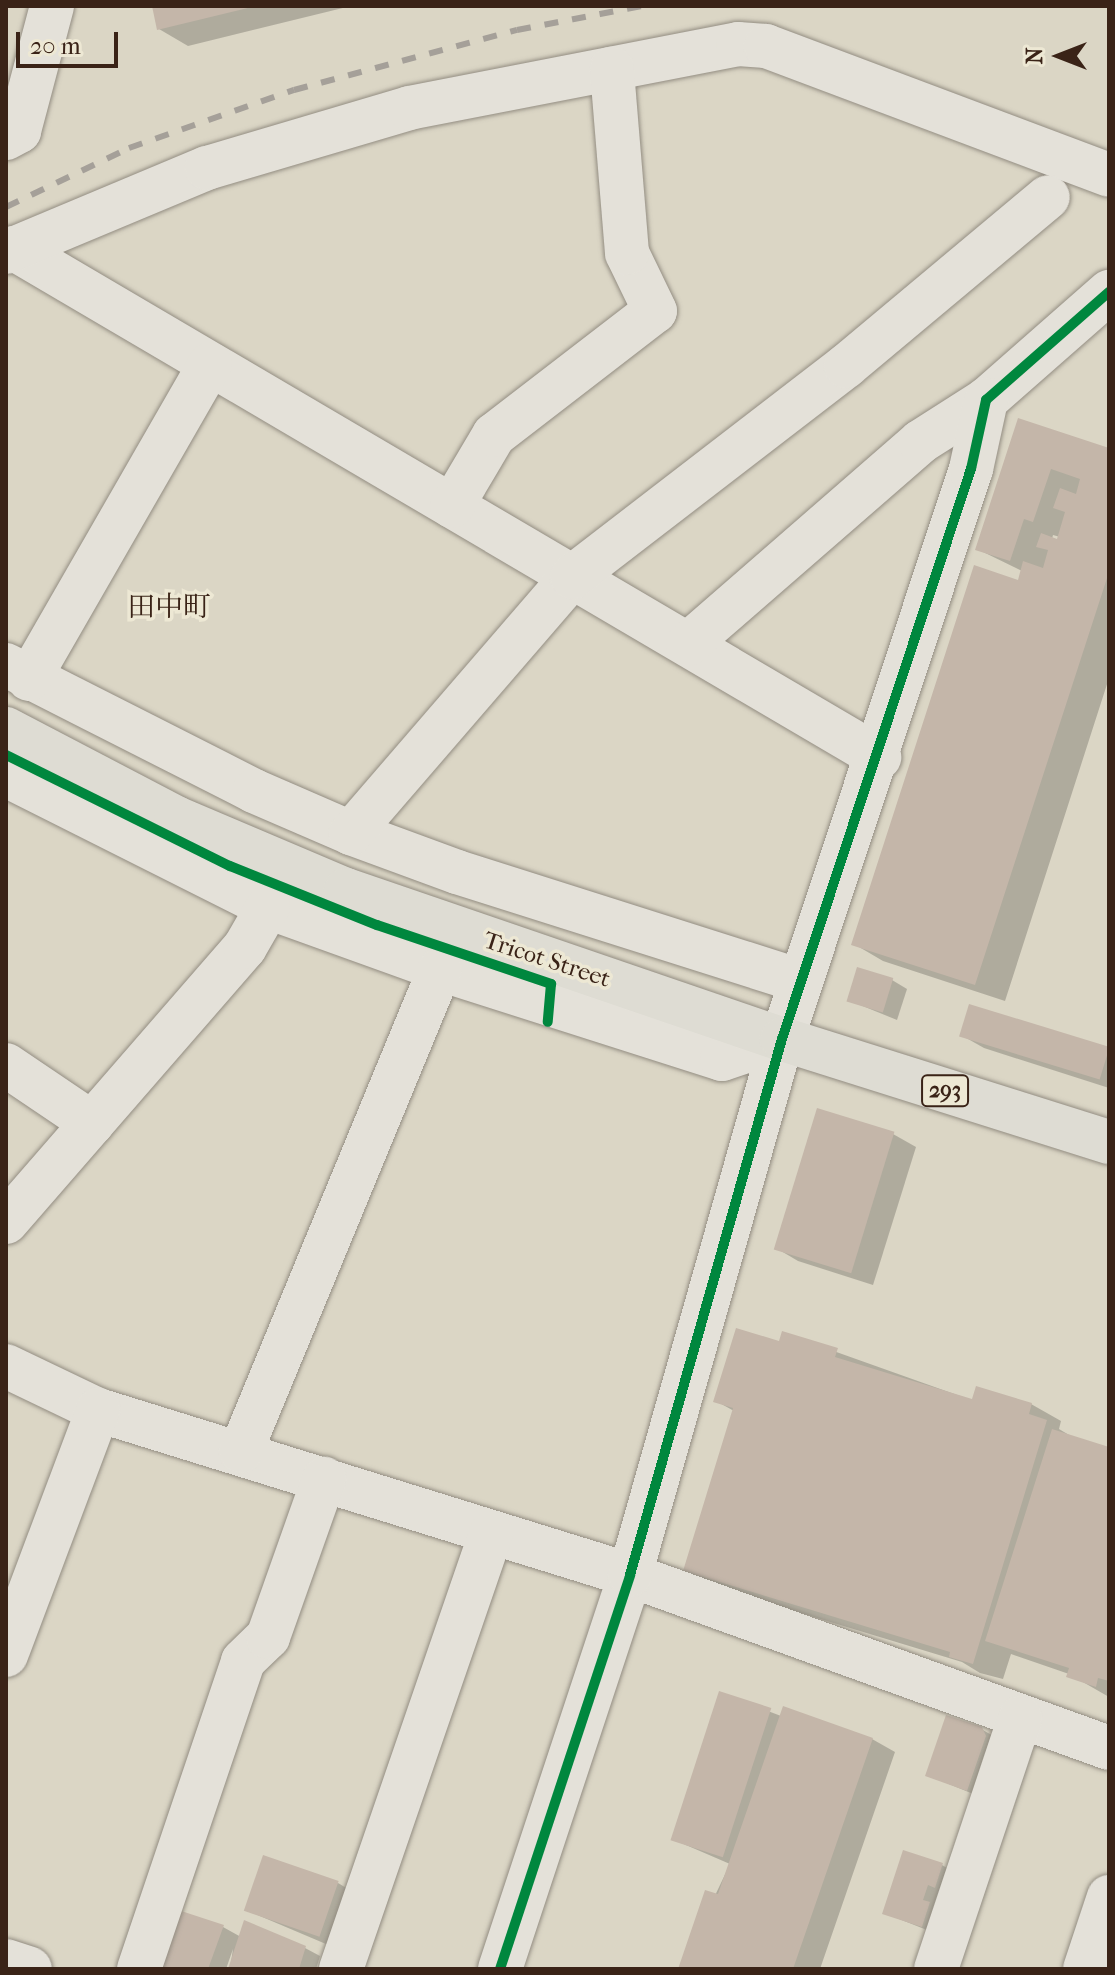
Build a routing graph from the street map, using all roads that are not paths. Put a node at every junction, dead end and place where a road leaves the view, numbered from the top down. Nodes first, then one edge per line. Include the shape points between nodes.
1 (52, 6) edge
2 (612, 69) junction
3 (6, 138) edge
4 (1109, 175) edge
5 (1048, 197) dead end
6 (10, 250) edge
7 (1109, 292) edge
8 (1092, 326) edge
9 (210, 364) junction
10 (986, 400) junction
11 (452, 506) junction
12 (572, 577) junction
13 (688, 644) junction
14 (18, 672) edge
15 (6, 729) edge
16 (879, 757) junction
17 (6, 775) edge
18 (351, 833) junction
19 (268, 907) junction
20 (440, 969) junction
21 (800, 981) junction
22 (782, 1039) junction
23 (6, 1065) edge
24 (92, 1123) junction
25 (1109, 1142) edge
26 (6, 1222) edge
27 (6, 1366) edge
28 (98, 1410) junction
29 (241, 1451) junction
30 (324, 1479) junction
31 (491, 1533) junction
32 (630, 1575) junction
33 (6, 1655) edge
34 (1020, 1718) junction
35 (1109, 1748) edge
36 (1109, 1897) edge
37 (6, 1961) edge
38 (30, 1969) edge
39 (139, 1969) edge
40 (341, 1969) edge
41 (500, 1969) edge
42 (936, 1969) edge
43 (1085, 1969) edge

1 - 3 street via 19,131
2 - 4 street via 738,44 766,46
2 - 6 street via 409,108 222,163 140,192
2 - 11 street via 627,253 655,311 494,435
5 - 12 street via 835,375
6 - 9 street
7 - 8 street
8 - 10 street
9 - 11 street
9 - 14 street
10 - 13 street via 920,442
10 - 16 street via 971,469
11 - 12 street
12 - 13 street
12 - 18 street
13 - 16 street
14 - 18 street
15 - 22 highway, Tricot Street / 293 via 123,792 346,890
16 - 21 street
17 - 19 street
18 - 21 street
19 - 20 street
19 - 24 street via 245,947
20 - 22 street via 722,1059
20 - 29 street
21 - 22 street
22 - 25 highway, Tricot Street / 293
22 - 32 street
23 - 24 street
24 - 26 street
27 - 28 street
28 - 29 street
28 - 33 street
29 - 30 street
30 - 31 street
30 - 39 street via 268,1637 243,1661
31 - 32 street
31 - 40 street
32 - 34 street
32 - 41 street
34 - 35 street
34 - 42 street
36 - 43 street
37 - 38 street

